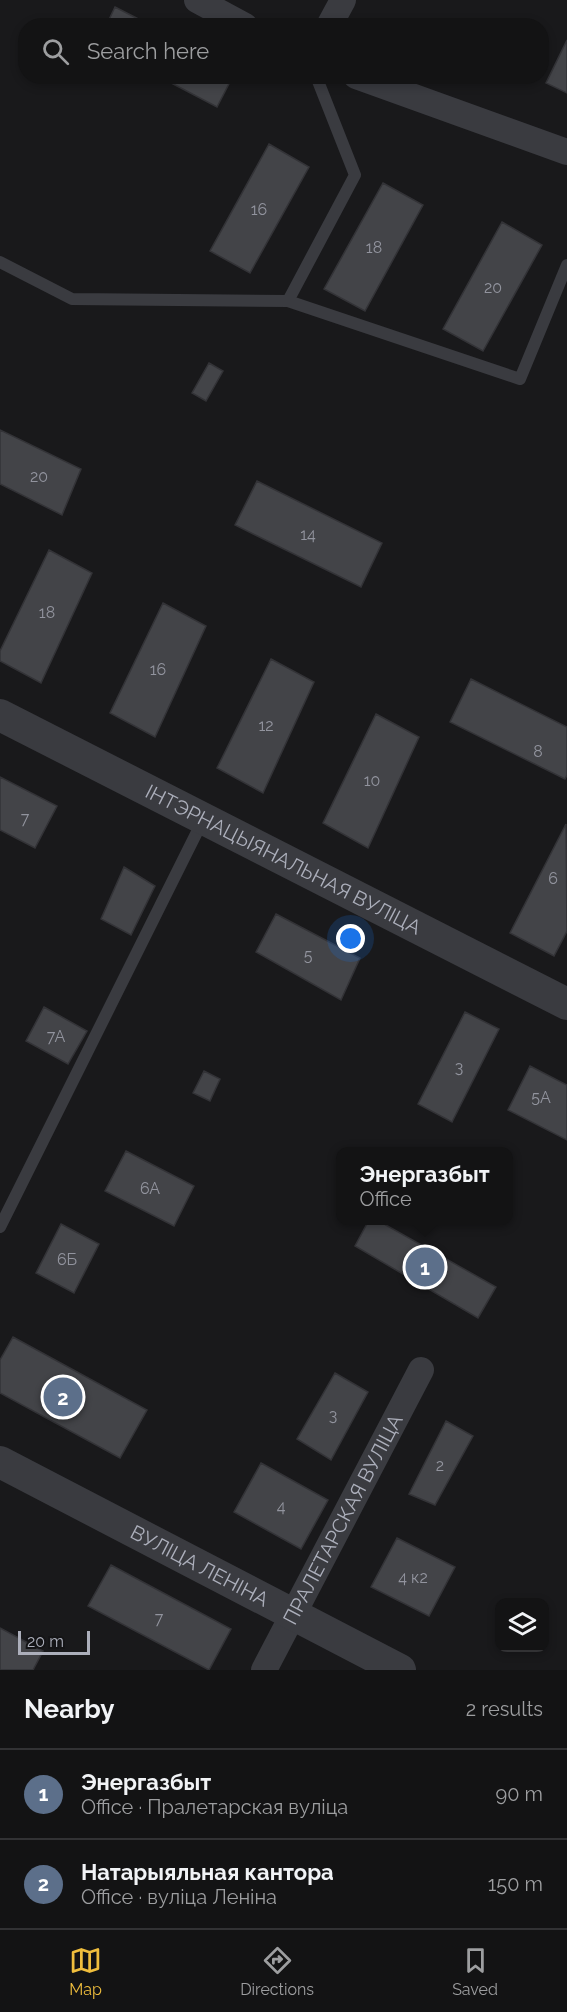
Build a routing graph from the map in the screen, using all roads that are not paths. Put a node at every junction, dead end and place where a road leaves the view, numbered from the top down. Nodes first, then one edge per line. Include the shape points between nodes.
1 (197, 0) edge
2 (343, 0) edge
3 (230, 18) edge
4 (333, 18) edge
5 (319, 84) edge
6 (378, 84) edge
7 (567, 152) edge
8 (0, 262) edge
9 (567, 265) edge
10 (288, 301) junction
11 (0, 715) edge
12 (204, 818) junction
13 (565, 998) edge
14 (0, 1227) edge
15 (421, 1370) dead end
16 (0, 1462) edge
17 (293, 1614) junction
18 (264, 1670) edge
19 (400, 1670) edge

1 - 3 street
2 - 4 street
5 - 10 lane via 355,175
6 - 7 street
8 - 10 lane via 72,299
9 - 10 lane via 520,379
11 - 12 street, ІНТЭРНАЦЫЯНАЛЬНАЯ ВУЛІЦА
12 - 13 street, ІНТЭРНАЦЫЯНАЛЬНАЯ ВУЛІЦА
12 - 14 lane
15 - 17 street, ПРАЛЕТАРСКАЯ ВУЛІЦА
16 - 17 street, ВУЛІЦА ЛЕНІНА
17 - 18 street, ПРАЛЕТАРСКАЯ ВУЛІЦА
17 - 19 street, ВУЛІЦА ЛЕНІНА

